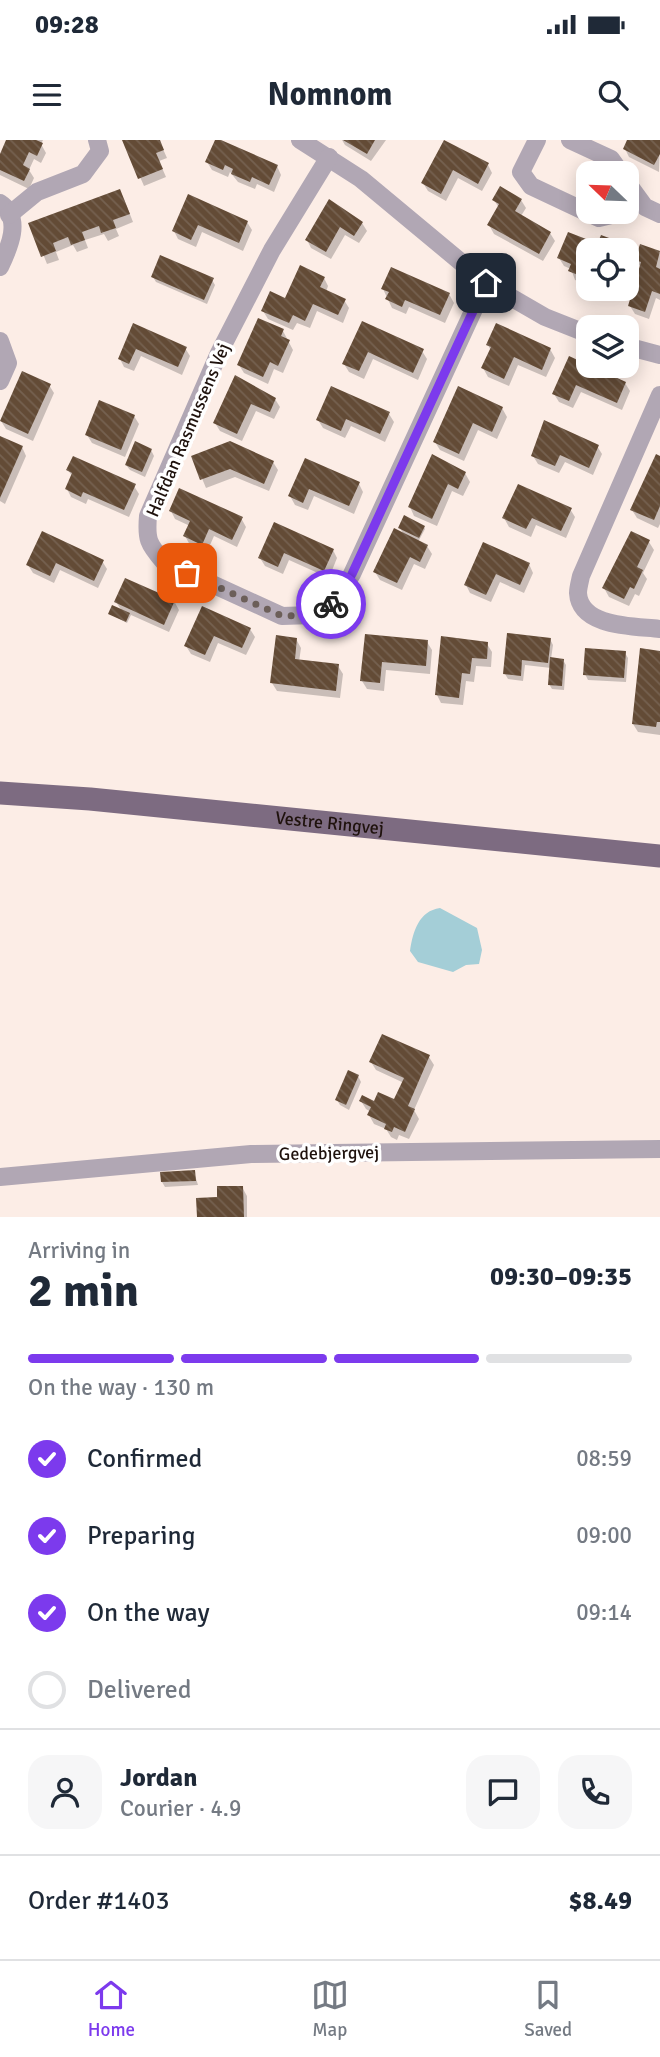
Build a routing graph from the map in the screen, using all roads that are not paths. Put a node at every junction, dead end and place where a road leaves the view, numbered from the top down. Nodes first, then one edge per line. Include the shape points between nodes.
1 (97, 140) edge
2 (537, 140) edge
3 (570, 140) edge
4 (307, 141) edge
5 (328, 157) junction
6 (612, 161) edge
7 (639, 196) edge
8 (576, 207) edge
9 (4, 209) edge
10 (652, 210) edge
11 (0, 267) edge
12 (486, 283) junction
13 (576, 329) edge
14 (0, 341) edge
15 (639, 349) edge
16 (660, 355) edge
17 (0, 381) edge
18 (660, 396) edge
19 (660, 629) edge
20 (0, 793) edge
21 (660, 856) edge
22 (660, 1149) edge
23 (0, 1177) edge

1 - 9 street via 100,150 83,174
2 - 8 street via 521,172 531,186
3 - 6 street
4 - 5 street
5 - 12 street
5 - 12 street, Halfdan Rasmussens Vej via 272,250 219,353 148,516 150,546 164,562 282,616 313,615 336,601
7 - 10 street
9 - 11 street via 13,224 11,243
12 - 13 street
14 - 17 street via 8,363
15 - 16 street
18 - 19 street via 581,576 578,595 585,611 607,624
20 - 21 main road, Vestre Ringvej
22 - 23 street, Gedebjergvej via 251,1154

